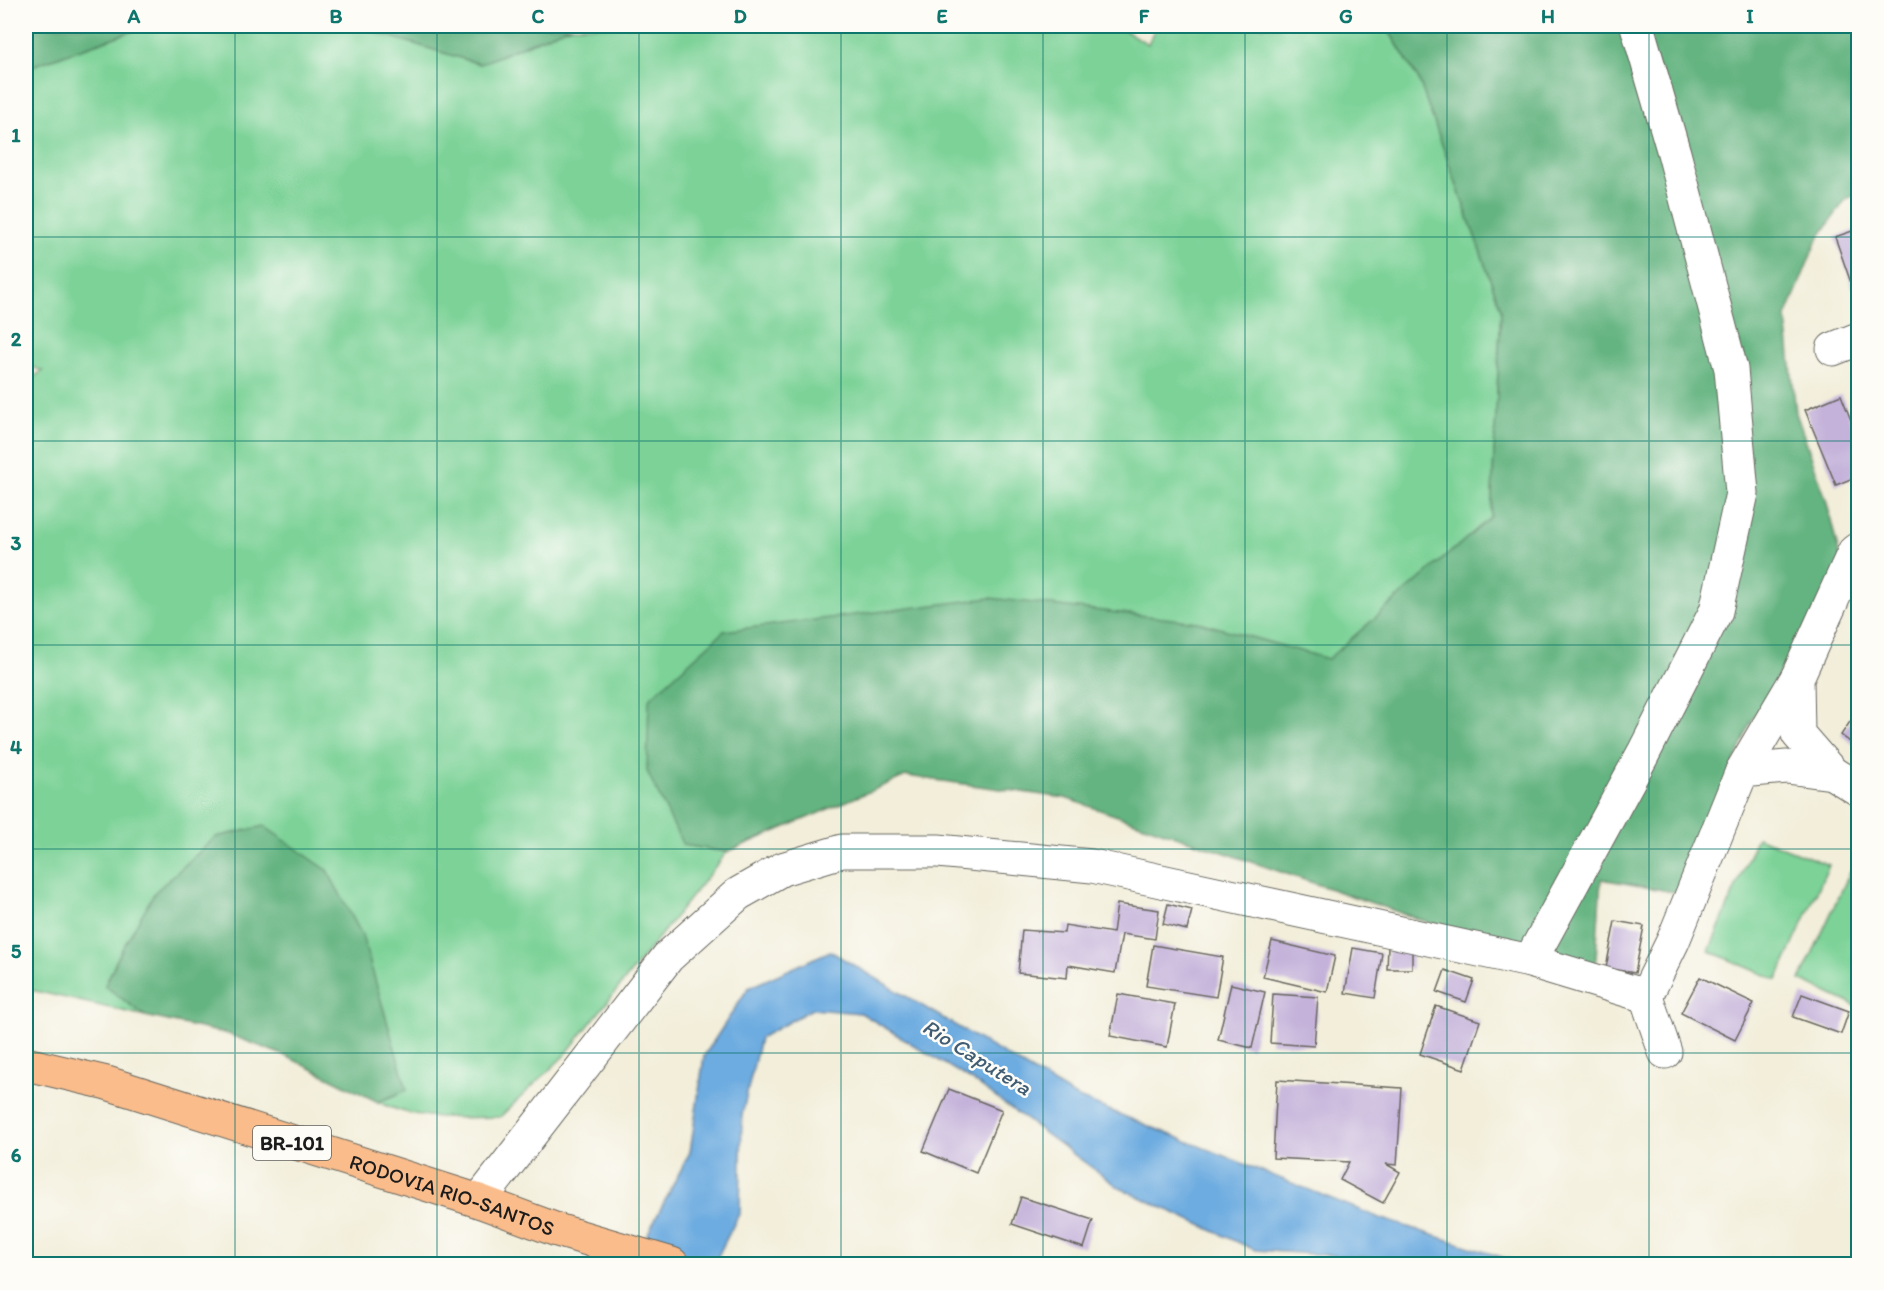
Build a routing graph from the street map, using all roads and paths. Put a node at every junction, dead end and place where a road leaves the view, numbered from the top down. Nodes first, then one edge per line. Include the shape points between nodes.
1 (1637, 26) edge
2 (1858, 549) edge
3 (1797, 678) junction
4 (1742, 771) junction
5 (1845, 781) edge
6 (1530, 962) junction
7 (1646, 996) junction
8 (1665, 1052) dead end
9 (26, 1064) edge
10 (479, 1201) junction
11 (672, 1264) edge

1 - 6 street via 1731,369 1742,493 1716,611
2 - 3 street
3 - 4 street
3 - 5 street via 1798,734
4 - 5 street via 1787,767
4 - 7 street via 1673,941
6 - 7 street
6 - 10 street via 1092,866 938,851 842,851 782,869 738,894 668,957
7 - 8 street
9 - 10 highway, RODOVIA RIO-SANTOS / BR-101 via 107,1083
10 - 11 highway, RODOVIA RIO-SANTOS / BR-101 via 557,1230

